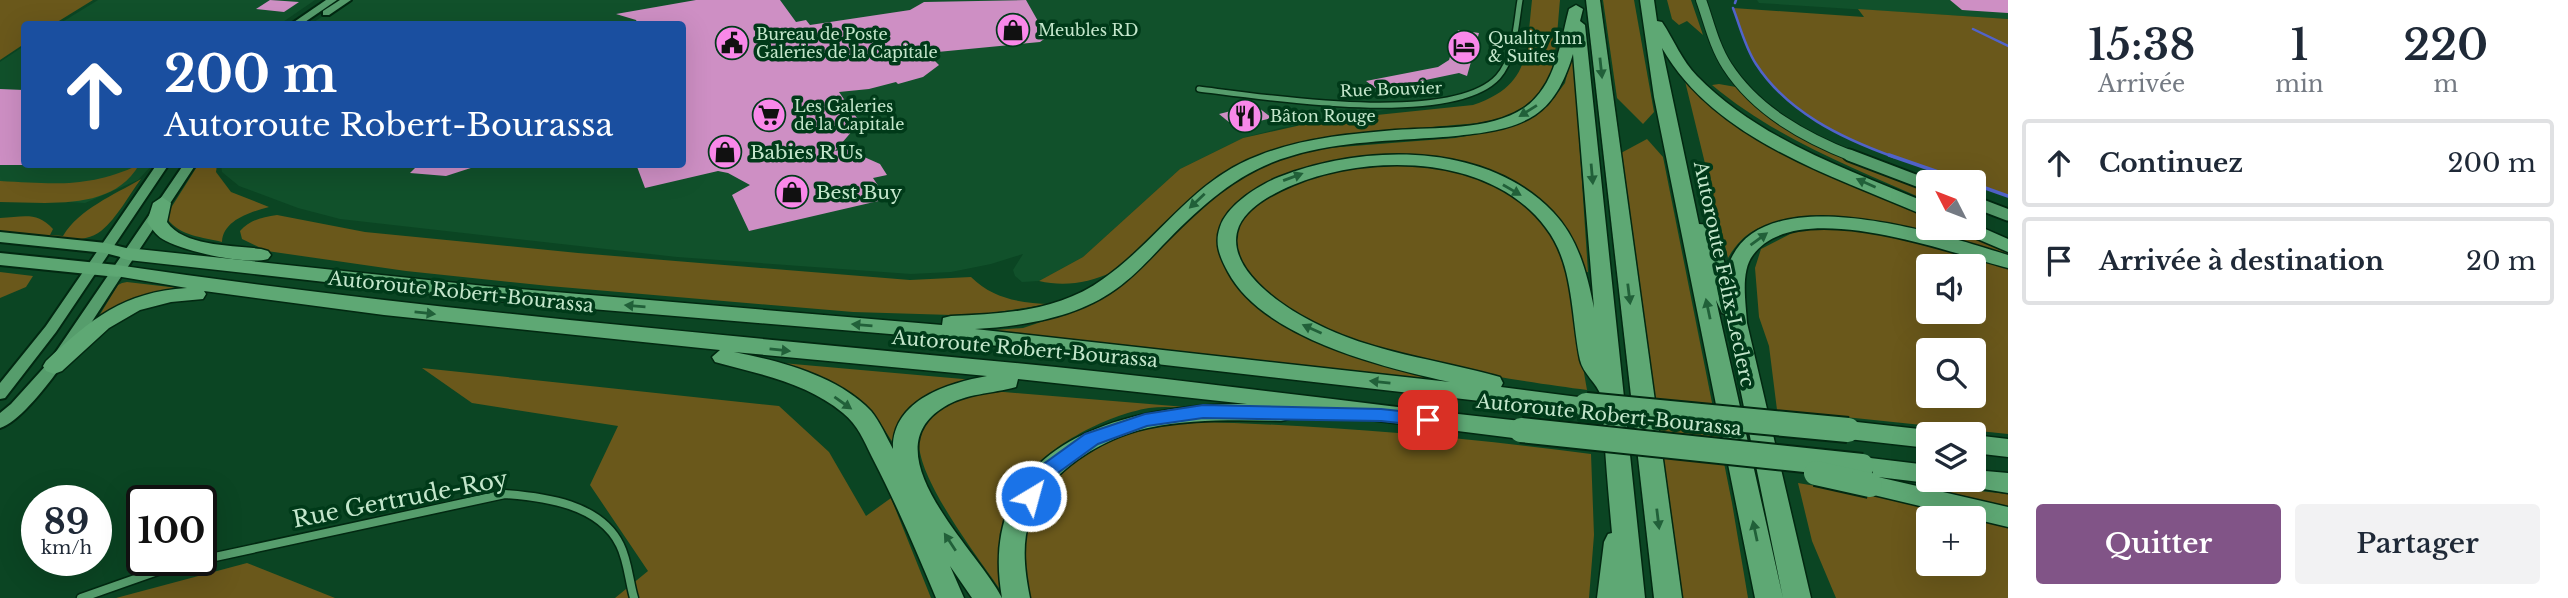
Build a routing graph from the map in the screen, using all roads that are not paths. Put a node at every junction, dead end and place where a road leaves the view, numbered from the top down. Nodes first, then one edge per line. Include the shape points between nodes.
1 (332, 0) edge
2 (345, 0) edge
3 (1520, 0) edge
4 (1701, 0) edge
5 (1581, 3) edge
6 (1648, 5) edge
7 (300, 21) edge
8 (314, 21) edge
9 (1199, 89) dead end
10 (1662, 97) junction
11 (160, 168) edge
12 (187, 168) edge
13 (1916, 180) edge
14 (162, 203) junction
15 (1916, 204) edge
16 (1986, 207) edge
17 (2008, 215) edge
18 (1986, 236) edge
19 (0, 237) edge
20 (2008, 246) edge
21 (106, 248) junction
22 (0, 259) edge
23 (122, 262) junction
24 (2008, 262) edge
25 (92, 269) junction
26 (340, 278) junction
27 (260, 293) junction
28 (1736, 323) junction
29 (902, 328) junction
30 (590, 331) junction
31 (54, 366) junction
32 (1060, 377) junction
33 (1520, 393) junction
34 (0, 394) edge
35 (1612, 394) junction
36 (1381, 415) junction
37 (0, 422) edge
38 (1916, 437) edge
39 (1986, 442) edge
40 (2008, 443) edge
41 (1986, 444) edge
42 (2008, 448) edge
43 (1916, 474) edge
44 (1866, 476) junction
45 (1986, 480) edge
46 (2008, 483) edge
47 (1622, 495) junction
48 (2008, 517) edge
49 (217, 557) edge
50 (143, 576) edge
51 (80, 598) edge
52 (634, 598) edge
53 (950, 598) edge
54 (988, 598) edge
55 (1016, 598) edge
56 (1611, 598) edge
57 (1631, 598) edge
58 (1668, 598) edge
59 (1769, 598) edge
60 (1797, 598) edge

1 - 7 main road
2 - 8 main road
3 - 9 street, Rue Bouvier via 1498,77 1463,97 1344,104
4 - 13 street via 1727,65 1761,104 1822,143
5 -> 29 highway via 1551,92 1517,118 1468,129 1307,147 1265,159 1212,187 1105,287 1074,304 1015,319
5 -> 35 highway
5 -> 58 highway
6 - 10 highway, Autoroute Félix-Leclerc
15 -> 6 highway via 1770,137 1723,107 1689,77
10 - 28 highway via 1725,302
59 -> 10 highway, Autoroute Félix-Leclerc
11 - 21 main road
12 - 14 main road
14 - 23 main road
14 - 26 highway via 157,222 166,236 261,255
16 - 17 street
18 - 20 highway
19 - 21 highway
21 - 23 highway
21 - 25 main road
22 - 25 highway
23 - 25 highway
23 - 26 highway, Autoroute Robert-Bourassa
23 - 27 highway, Autoroute Robert-Bourassa
23 - 31 main road
28 -> 24 highway via 1734,278 1743,252 1760,235 1789,225 1830,223 1906,232
25 - 34 main road
29 -> 26 highway, Autoroute Robert-Bourassa
27 -> 30 highway, Autoroute Robert-Bourassa
27 - 31 highway via 168,294 136,303 103,319
28 - 60 highway
33 -> 29 highway, Autoroute Robert-Bourassa
30 -> 32 highway, Autoroute Robert-Bourassa
30 -> 53 highway via 750,362 840,399 863,418 893,472
31 - 37 main road
32 - 36 highway, Autoroute Robert-Bourassa
54 -> 32 highway via 908,473 904,441 924,410 955,390
33 -> 35 highway via 1385,357 1283,315 1256,295 1230,261 1227,232 1233,217 1255,195 1290,177 1364,160 1435,162 1504,185 1545,214 1563,238 1574,262 1594,368
33 - 38 highway, Autoroute Robert-Bourassa, bridge via 1586,405
35 - 47 highway
36 - 44 highway, Autoroute Robert-Bourassa, bridge via 1719,450
36 - 55 highway via 1203,412 1145,420 1092,439 1044,473 1017,518 1012,556
39 - 40 highway
41 - 42 highway
43 - 44 highway
44 - 48 highway
45 - 46 highway
47 - 56 highway
47 - 57 highway
49 - 52 street, Rue Gertrude-Roy via 505,494 535,495 572,505 620,542
50 - 51 street, Rue Gertrude-Roy

